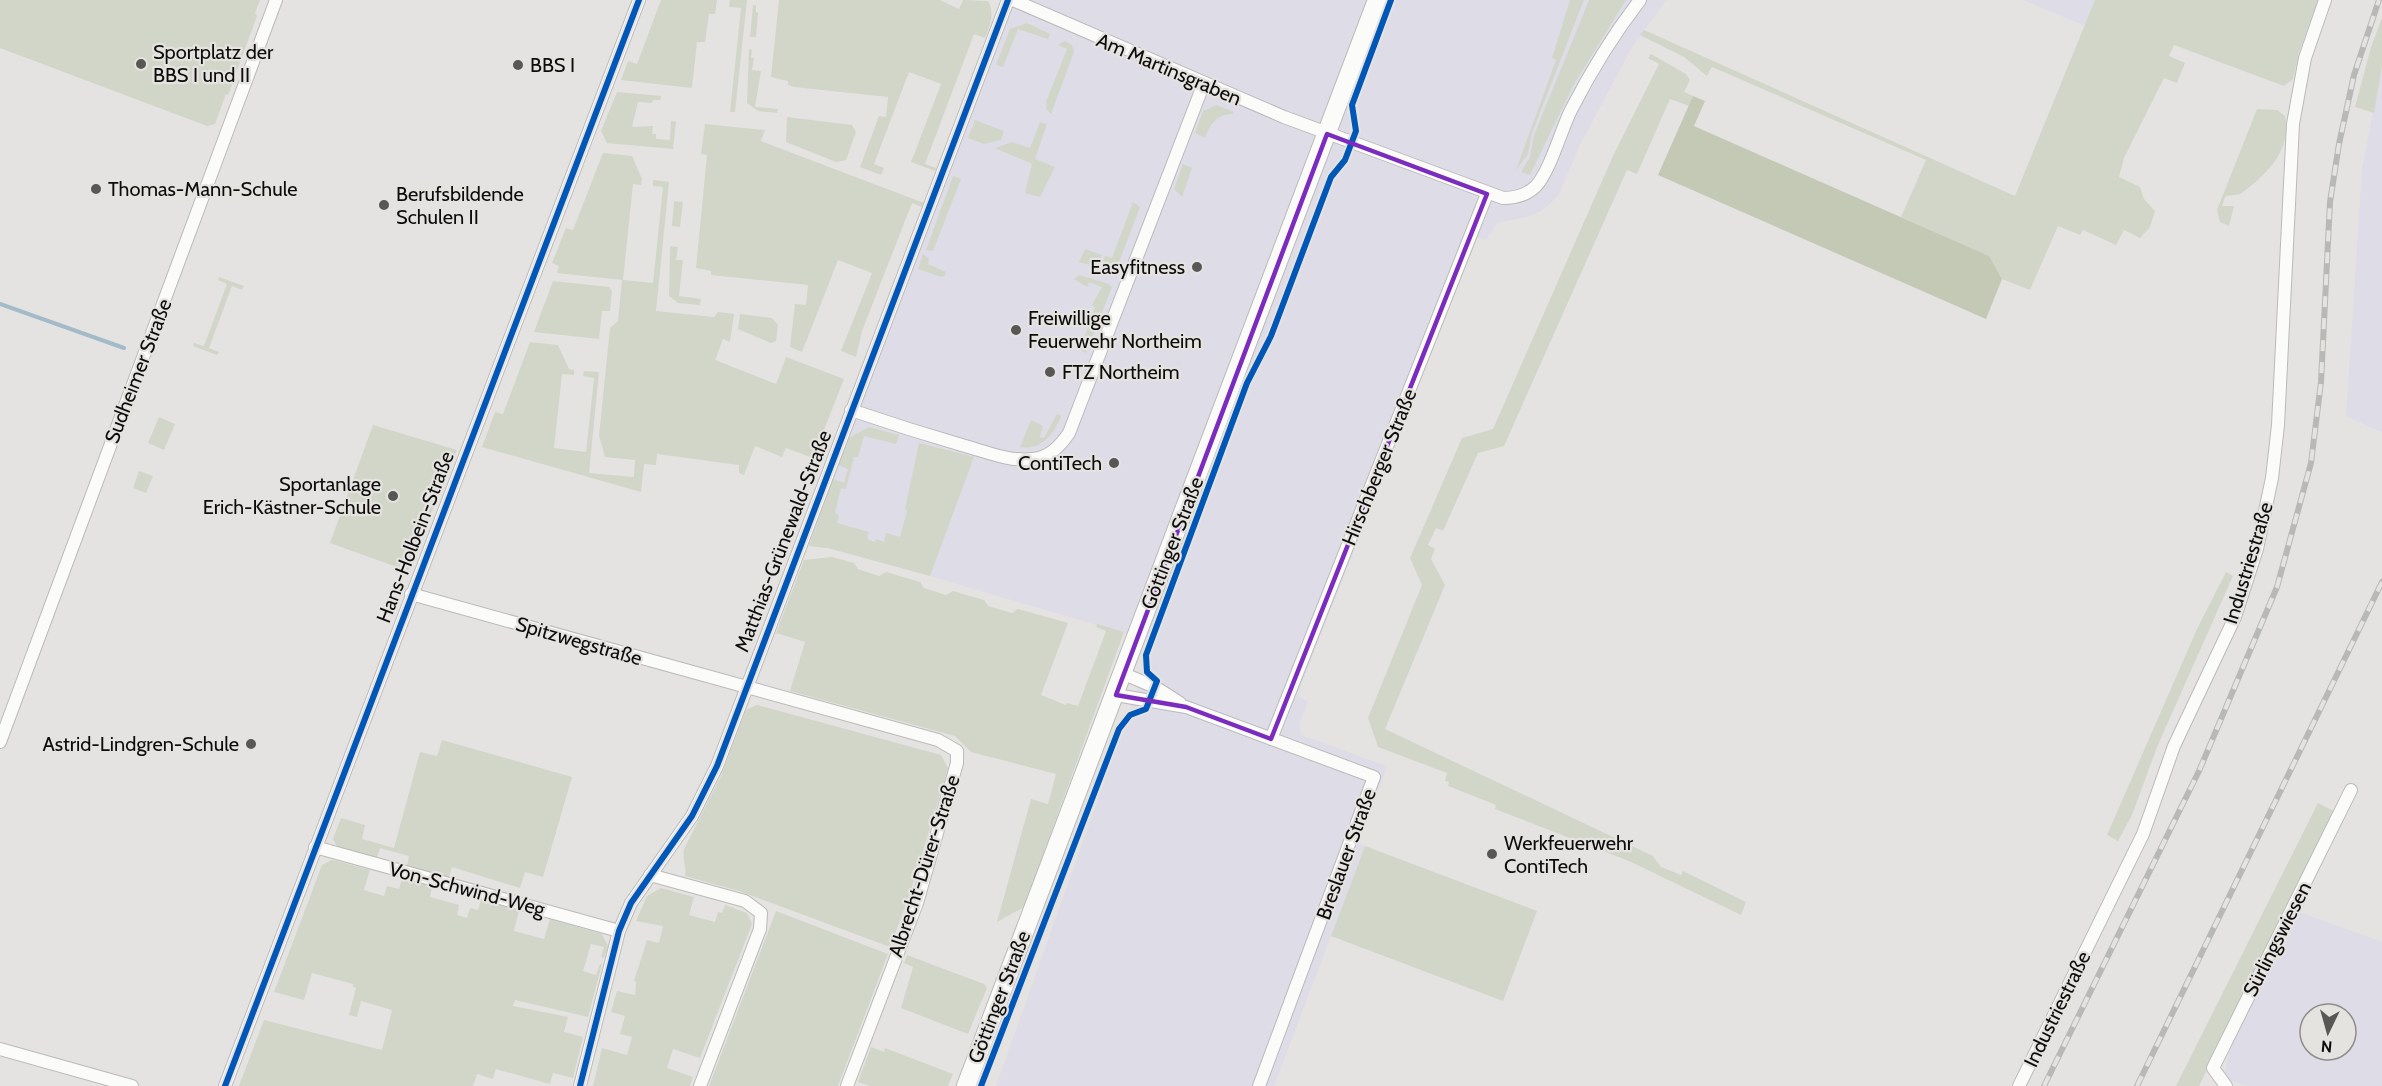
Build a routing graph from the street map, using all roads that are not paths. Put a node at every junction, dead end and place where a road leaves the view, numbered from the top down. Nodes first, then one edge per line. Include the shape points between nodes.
1 (276, 0) edge
2 (639, 0) edge
3 (1008, 0) edge
4 (1013, 0) edge
5 (1377, 0) edge
6 (1640, 0) edge
7 (2325, 0) edge
8 (1204, 83) junction
9 (1327, 134) junction
10 (1487, 195) junction
11 (851, 410) junction
12 (411, 594) junction
13 (1124, 674) junction
14 (746, 687) junction
15 (1116, 694) junction
16 (1186, 707) junction
17 (1271, 738) junction
18 (0, 741) edge
19 (2351, 790) dead end
20 (315, 847) junction
21 (650, 875) junction
22 (619, 932) junction
23 (0, 1049) edge
24 (132, 1086) edge
25 (225, 1086) edge
26 (580, 1086) edge
27 (700, 1086) edge
28 (847, 1086) edge
29 (966, 1086) edge
30 (1259, 1086) edge
31 (2019, 1086) edge
32 (2226, 1086) edge

1 - 18 street, Sudheimer Straße
2 - 12 street, Hans-Holbein-Straße
3 - 11 street, Matthias-Grünewald-Straße
4 - 8 street, Am Martinsgraben
5 - 9 main road, Göttinger Straße
6 - 10 street, Am Martinsgraben via 1589,76 1536,186 1515,198
7 - 31 street, Industriestraße via 2305,58 2293,124 2278,425 2272,478 2256,549 2235,617 2174,746 2143,834
8 - 9 street, Am Martinsgraben
8 - 11 street via 1061,445 1034,459 1013,459
9 - 10 street, Am Martinsgraben
9 - 13 main road, Göttinger Straße
10 - 17 street, Hirschberger Straße
11 - 14 street, Matthias-Grünewald-Straße
12 - 14 street, Spitzwegstraße
12 - 20 street, Hans-Holbein-Straße
13 - 15 main road, Göttinger Straße
13 - 16 street, Breslauer Straße via 1155,687
14 - 21 street, Matthias-Grünewald-Straße via 703,796
14 - 28 street, Albrecht-Dürer-Straße via 938,740 957,751 957,763 916,903
15 - 16 street, Breslauer Straße
15 - 29 main road, Göttinger Straße
16 - 17 street, Breslauer Straße
17 - 30 street, Breslauer Straße via 1374,777
19 - 32 street, Sürlingswiesen via 2213,1068
20 - 22 street, Von-Schwind-Weg
20 - 25 street, Hans-Holbein-Straße
21 - 22 street, Matthias-Grünewald-Straße via 631,903
21 - 27 street via 745,901 761,913 760,929
22 - 26 street, Matthias-Grünewald-Straße
23 - 24 street

